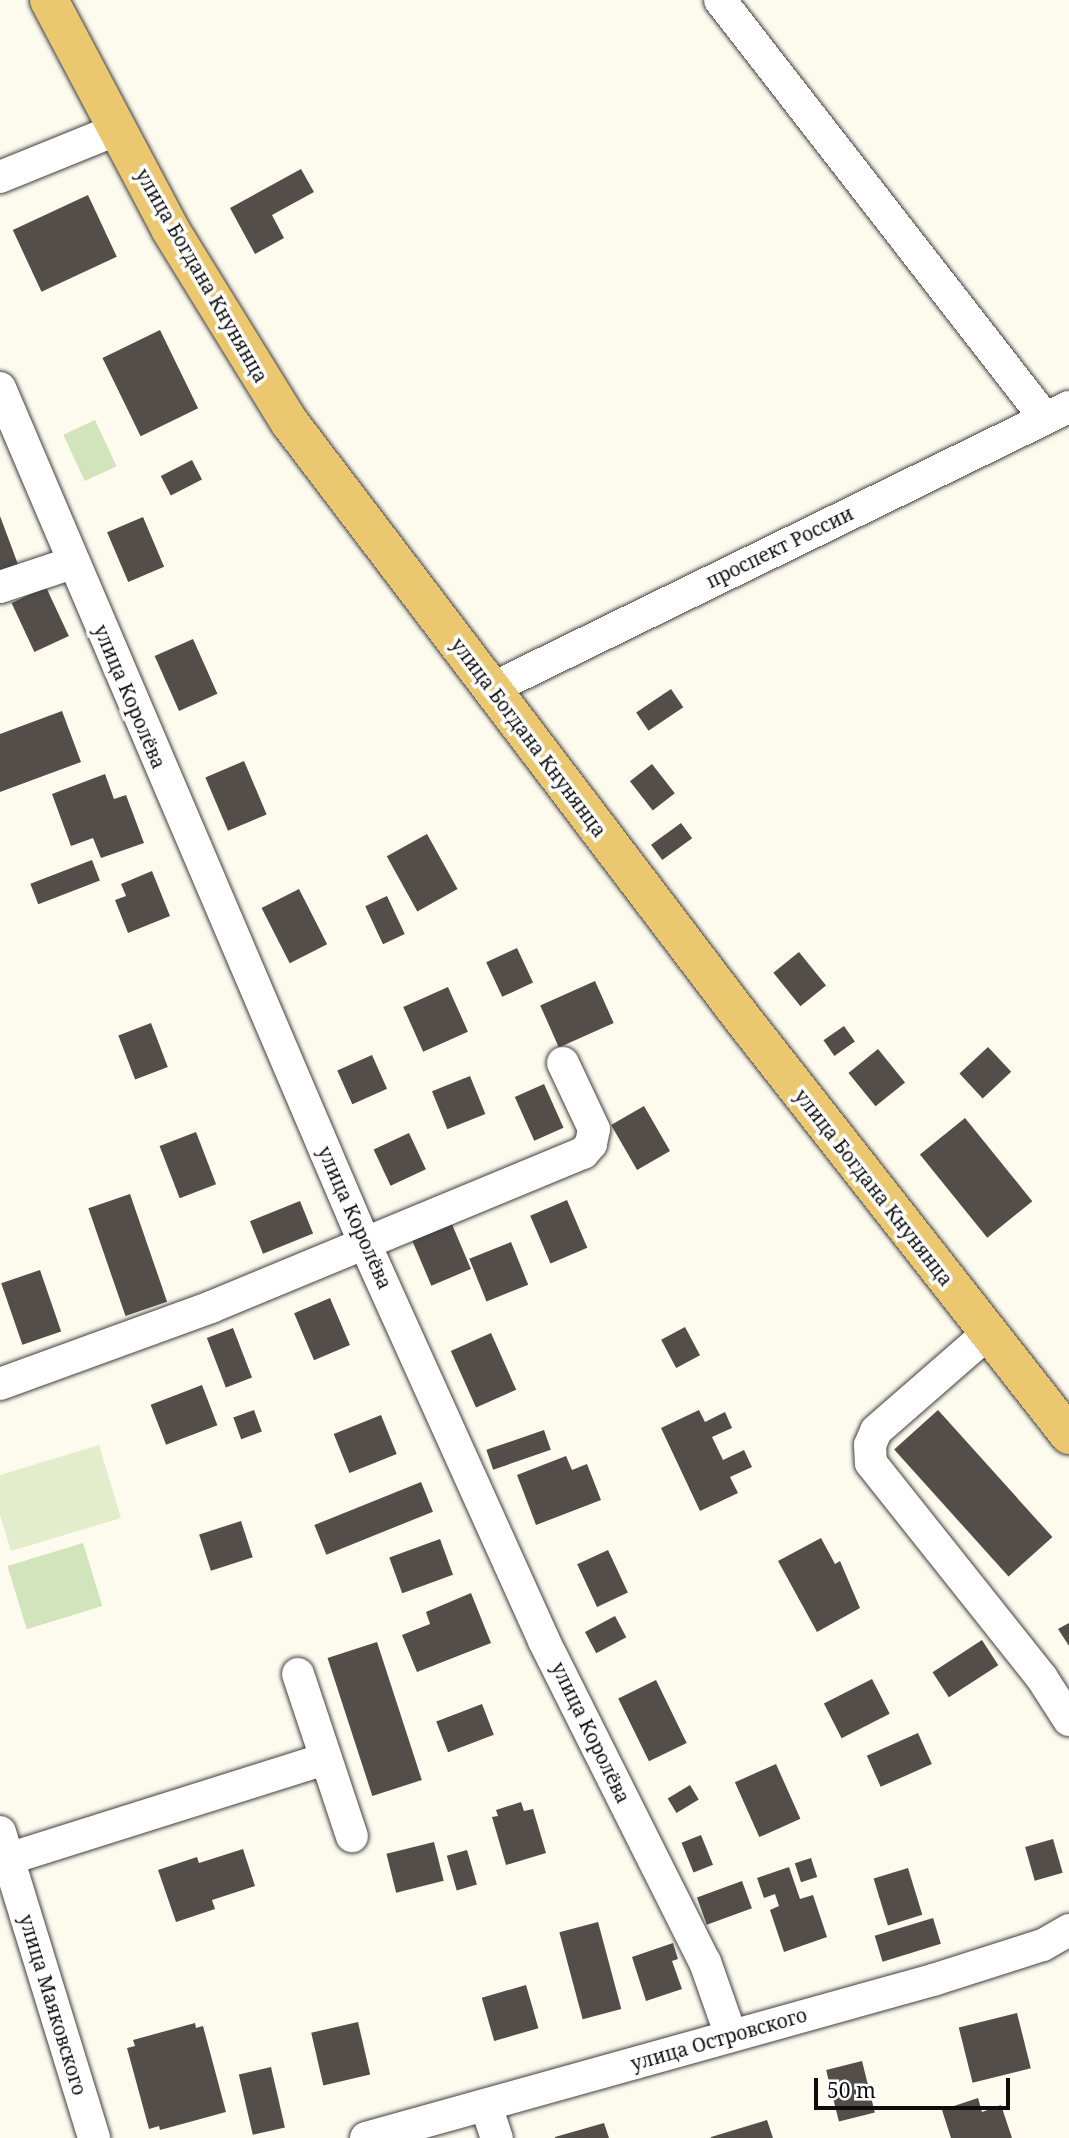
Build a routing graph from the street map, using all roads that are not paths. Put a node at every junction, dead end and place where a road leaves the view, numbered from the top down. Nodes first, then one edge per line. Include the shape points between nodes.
1 (49, 0) edge
2 (720, 0) edge
3 (116, 130) junction
4 (0, 177) edge
5 (0, 388) edge
6 (1057, 412) edge
7 (72, 563) junction
8 (0, 587) edge
9 (491, 690) junction
10 (563, 1063) dead end
11 (365, 1244) junction
12 (987, 1334) junction
13 (0, 1384) edge
14 (1069, 1435) edge
15 (298, 1674) dead end
16 (1069, 1720) edge
17 (326, 1759) junction
18 (352, 1836) dead end
19 (4, 1846) edge
20 (11, 1916) edge
21 (1069, 1930) edge
22 (732, 2036) junction
23 (486, 2105) junction
24 (94, 2138) edge
25 (366, 2138) edge
26 (498, 2138) edge

1 - 3 main road, улица Богдана Кнунянца
2 - 6 street
3 - 4 street
3 - 9 main road, улица Богдана Кнунянца via 253,369
5 - 7 street, улица Королёва
6 - 9 street, проспект России
7 - 8 street
7 - 11 street, улица Королёва
9 - 12 main road, улица Богдана Кнунянца
10 - 11 street via 594,1129 591,1144 583,1153
11 - 13 street via 211,1307
11 - 22 street, улица Королёва via 544,1641 705,1962
12 - 14 main road, улица Богдана Кнунянца
12 - 16 street via 876,1432 870,1445 871,1463 1042,1678
15 - 17 street
17 - 18 street
17 - 19 street
19 - 20 street, улица Маяковского
20 - 24 street, улица Маяковского
21 - 22 street, улица Островского via 1009,1956
22 - 23 street, улица Островского
23 - 25 street, улица Островского
23 - 26 street

